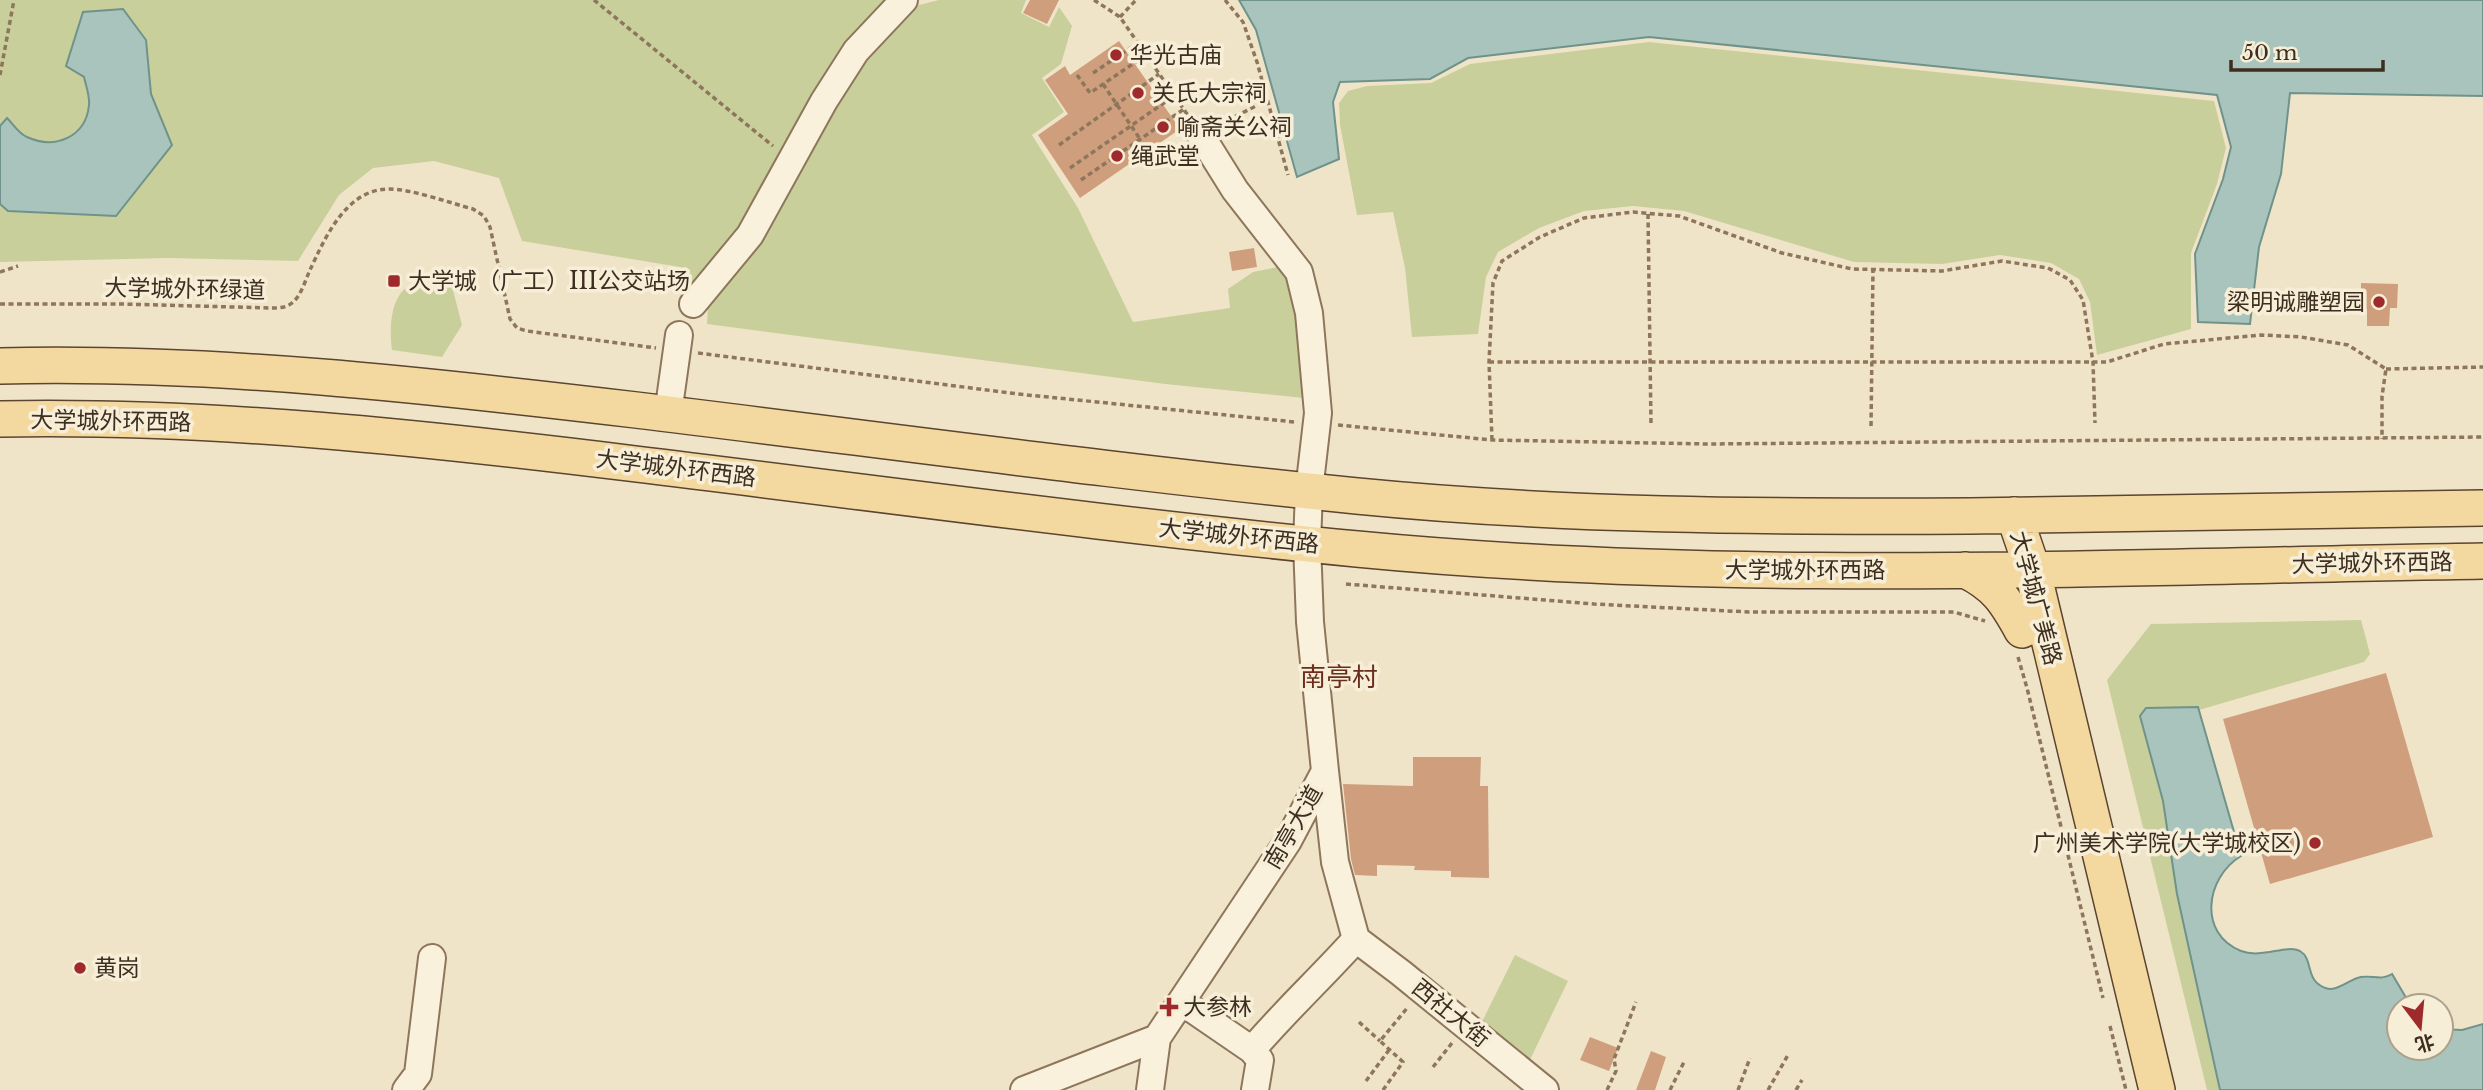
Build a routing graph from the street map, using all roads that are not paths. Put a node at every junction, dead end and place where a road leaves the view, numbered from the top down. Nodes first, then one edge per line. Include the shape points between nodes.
1 (904, 0) edge
2 (1200, 134) road end
3 (693, 304) dead end
4 (678, 343) road end
5 (0, 366) edge
6 (668, 414) junction
7 (0, 419) edge
8 (1309, 491) junction
9 (2483, 508) edge
10 (2014, 515) junction
11 (1964, 516) junction
12 (1307, 544) junction
13 (2483, 561) edge
14 (2089, 567) junction
15 (2020, 568) junction
16 (1965, 570) junction
17 (2026, 635) junction
18 (1325, 771) junction
19 (1356, 939) junction
20 (432, 958) dead end
21 (1182, 1002) junction
22 (1157, 1038) junction
23 (1252, 1050) junction
24 (406, 1090) edge
25 (1024, 1090) edge
26 (1150, 1090) edge
27 (1255, 1090) edge
28 (1545, 1090) edge
29 (2134, 1090) edge
30 (2157, 1090) edge

1 - 3 street via 856,51 750,235
2 - 8 street, 南亭大道 via 1235,190 1299,272 1309,313 1318,413
4 - 6 street
5 - 6 main road via 101,365 323,376
6 - 8 main road
7 - 12 main road, 大学城外环西路 via 209,422 437,440
8 - 11 main road via 1647,514
8 - 12 street, 南亭大道
9 - 10 main road
10 - 11 main road
10 - 15 main road, 大学城广美路
11 - 16 main road via 1981,522 1990,547 1981,563
12 - 16 main road, 大学城外环西路 via 1445,557 1659,568
12 - 18 street, 南亭大道
13 - 14 main road, 大学城外环西路
14 - 15 main road, 大学城外环西路
14 - 17 main road via 2057,589
15 - 16 main road, 大学城外环西路
15 - 17 main road, 大学城广美路
16 - 17 main road via 1994,587
17 - 29 main road, 大学城广美路
17 - 30 main road, 大学城广美路
18 - 19 street via 1335,862
18 - 21 street, 南亭大道 via 1288,841
19 - 23 street
19 - 28 street, 西社大街
20 - 24 street via 418,1074
21 - 22 street, 南亭大道
21 - 23 street
22 - 25 street
22 - 26 street, 南亭大道
23 - 27 street via 1260,1060

